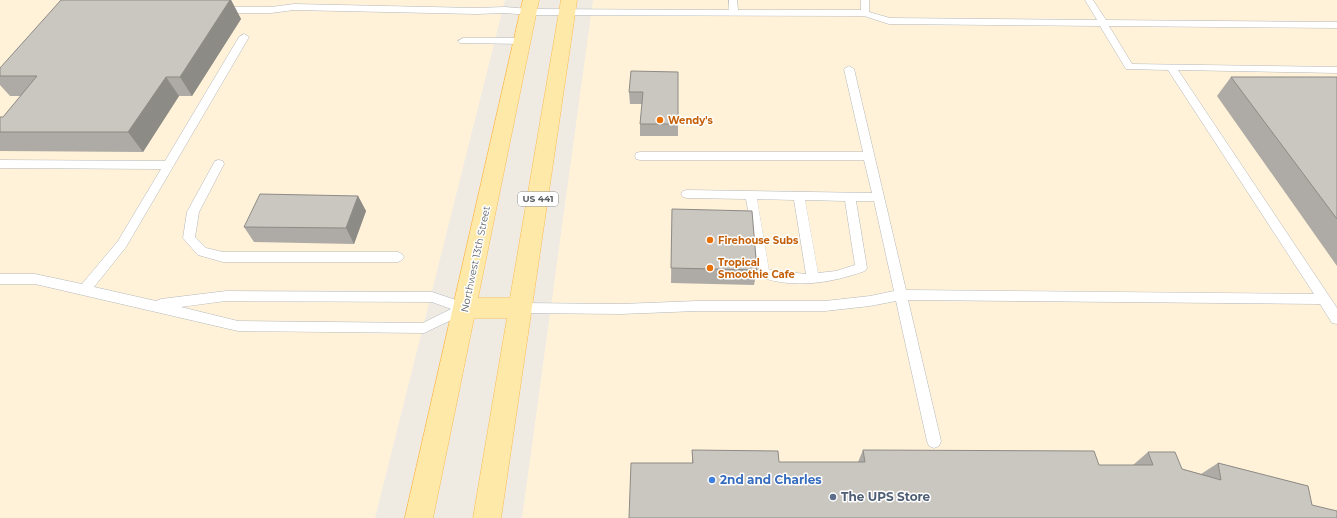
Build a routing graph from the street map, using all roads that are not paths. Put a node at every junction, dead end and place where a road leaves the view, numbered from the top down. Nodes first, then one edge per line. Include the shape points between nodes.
1 (733, 0) edge
2 (866, 0) edge
3 (1089, 0) edge
4 (530, 6) edge
5 (568, 6) edge
6 (209, 10) edge
7 (734, 12) junction
8 (866, 13) junction
9 (1102, 22) junction
10 (1337, 25) edge
11 (244, 38) dead end
12 (463, 41) dead end
13 (522, 41) junction
14 (1171, 67) junction
15 (849, 69) dead end
16 (1337, 70) edge
17 (640, 156) dead end
18 (869, 156) junction
19 (0, 164) edge
20 (219, 164) dead end
21 (169, 165) junction
22 (687, 194) dead end
23 (751, 195) junction
24 (799, 196) junction
25 (850, 197) junction
26 (878, 197) junction
27 (398, 258) dead end
28 (0, 279) edge
29 (813, 279) junction
30 (85, 290) junction
31 (900, 295) junction
32 (1324, 299) junction
33 (152, 305) junction
34 (464, 308) junction
35 (520, 308) junction
36 (1337, 319) edge
37 (934, 441) dead end
38 (419, 518) edge
39 (487, 518) edge

1 - 7 lane
2 - 8 lane
3 - 9 lane
4 - 5 lane
4 - 6 lane via 476,11 294,7 271,10
4 - 13 main road, Northwest 13th Street
5 - 7 lane
5 - 35 main road, US 441
7 - 8 lane
8 - 9 lane via 889,21
9 - 10 lane
9 - 14 lane via 1129,67
11 - 21 lane
12 - 13 lane
13 - 34 main road, Northwest 13th Street
14 - 16 lane
14 - 32 lane
15 - 18 lane
17 - 18 lane
18 - 26 lane
19 - 21 lane
20 - 27 lane via 193,212 189,238 202,252 223,257
21 - 30 lane via 122,244
22 - 23 lane
23 - 24 lane
23 - 29 lane via 764,274 787,279
24 - 25 lane
24 - 29 lane
25 - 26 lane
25 - 29 lane via 861,268 839,276
26 - 31 lane
28 - 30 lane via 35,279
30 - 33 lane
31 - 32 lane
31 - 35 lane via 825,306
31 - 37 lane
32 - 36 lane
33 - 34 lane via 226,296 432,297
33 - 34 lane via 238,326 424,328
34 - 35 main road
34 - 38 main road, Northwest 13th Street
35 - 39 main road, US 441

